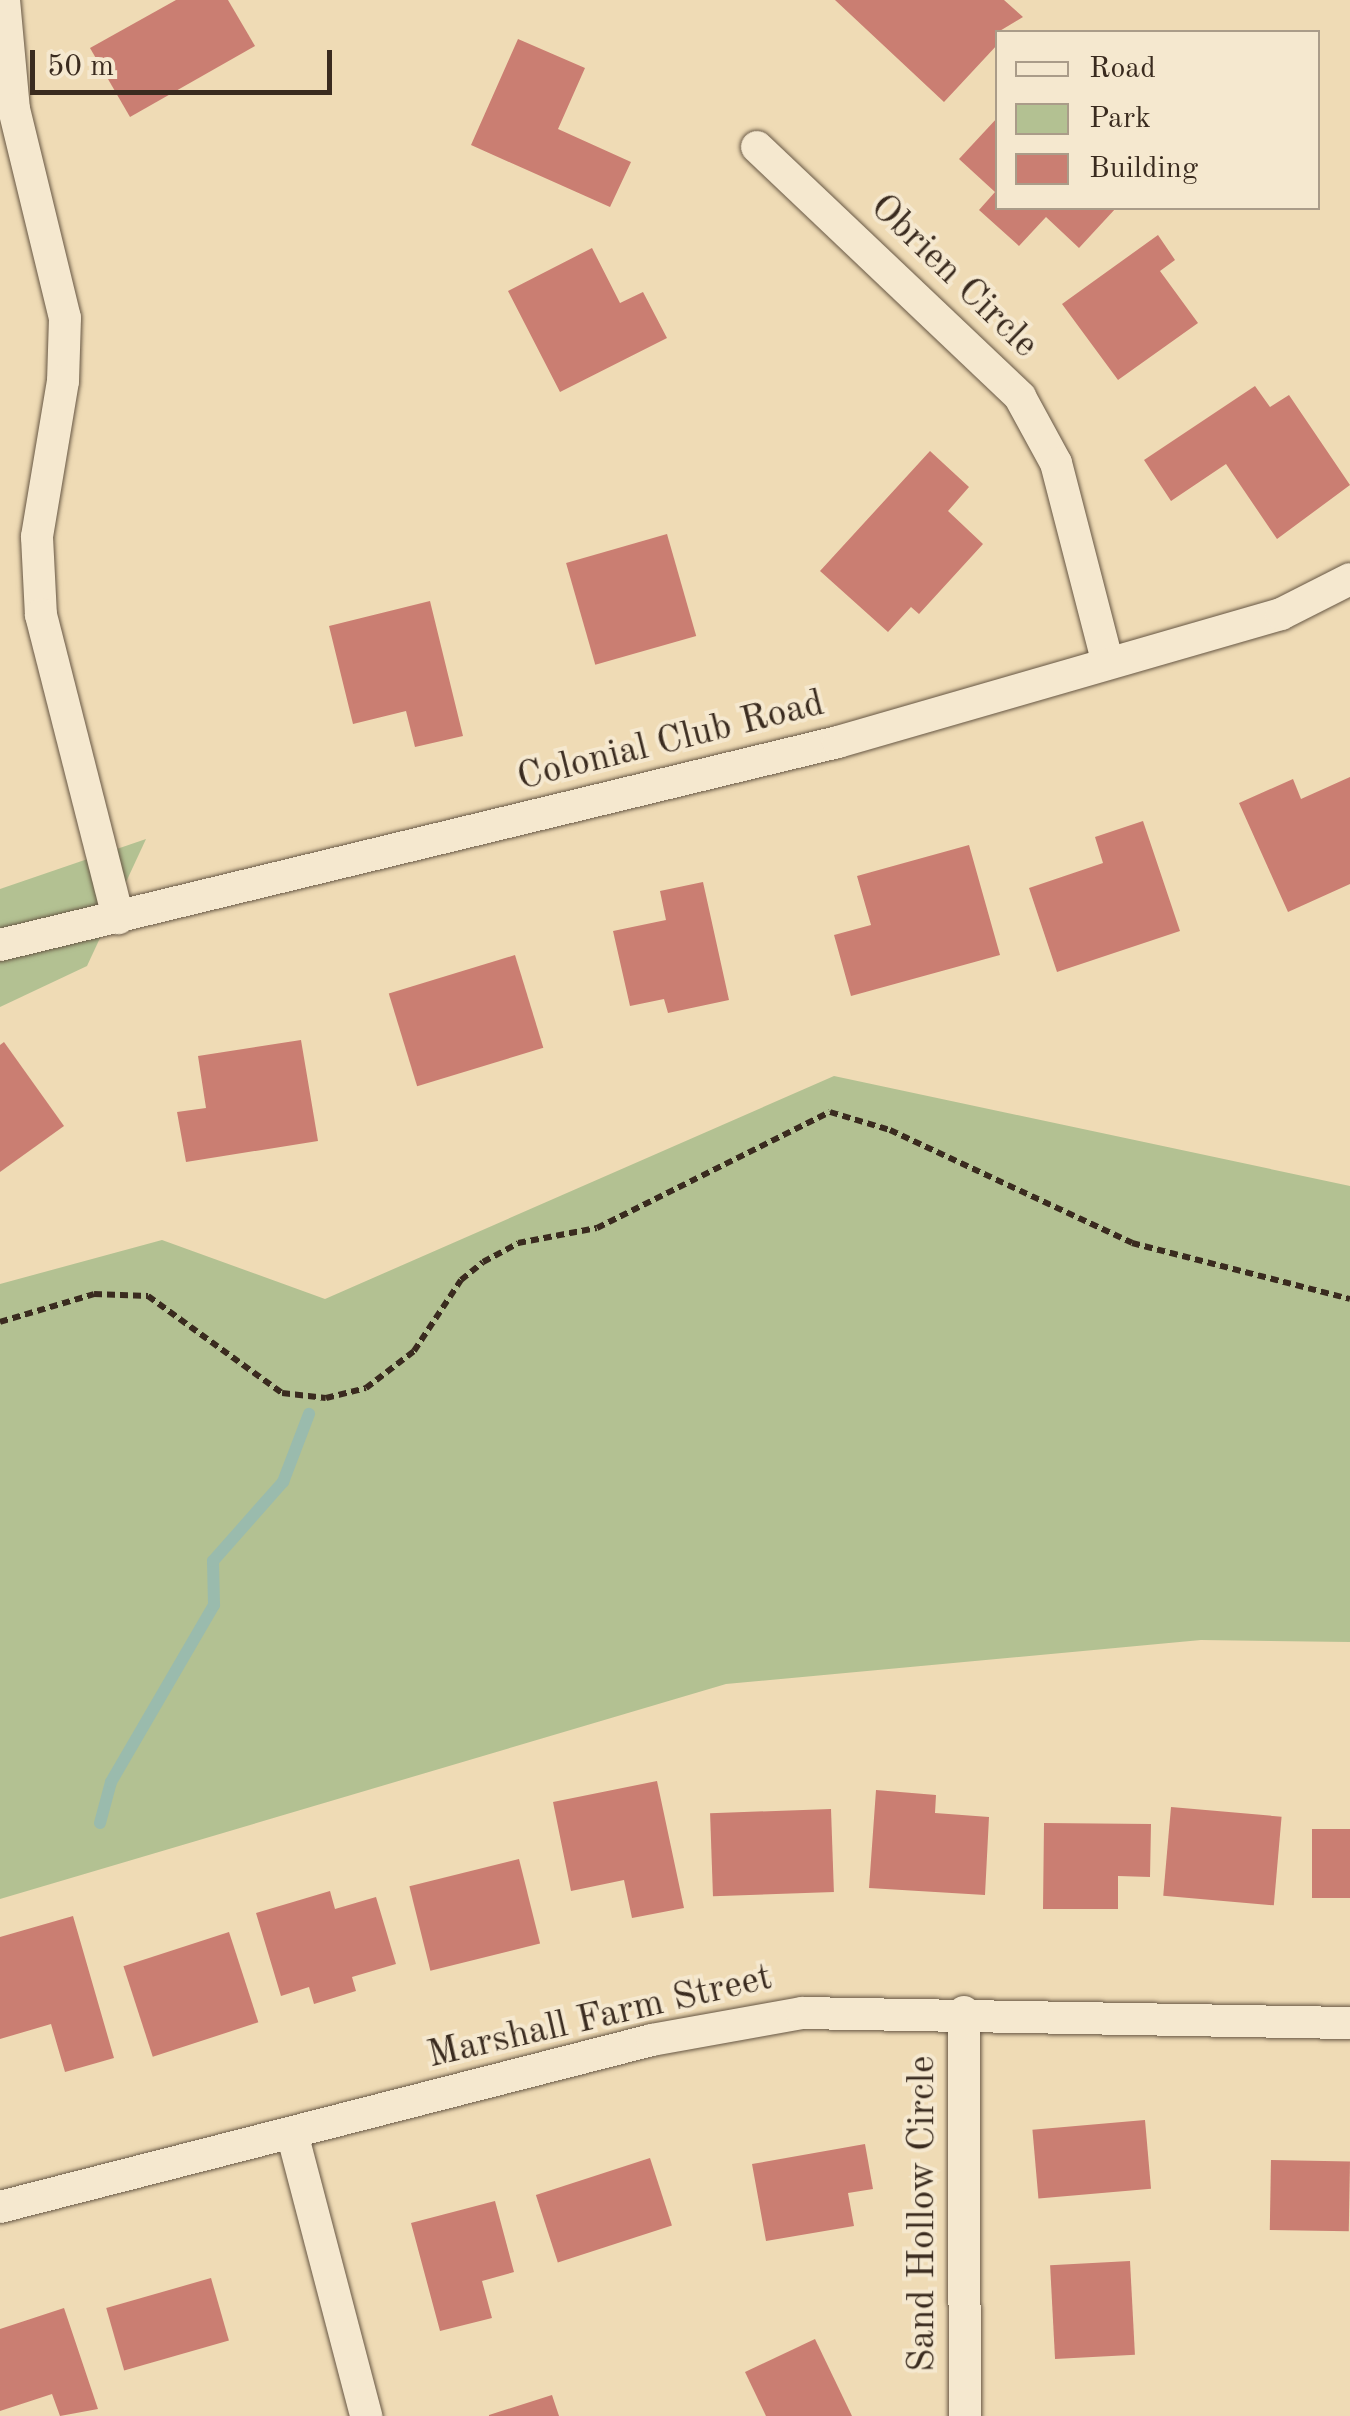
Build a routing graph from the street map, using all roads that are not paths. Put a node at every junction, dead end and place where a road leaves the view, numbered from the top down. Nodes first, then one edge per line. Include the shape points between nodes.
1 (4, 0) edge
2 (757, 147) dead end
3 (1350, 579) edge
4 (1107, 660) junction
5 (118, 918) junction
6 (0, 945) edge
7 (964, 2012) junction
8 (1350, 2024) edge
9 (292, 2133) junction
10 (0, 2207) edge
11 (366, 2416) edge
12 (964, 2416) edge

1 - 5 street via 14,109 65,318 63,381 37,537 41,615
2 - 4 street, Obrien Circle via 1020,397 1056,463
3 - 4 street, Colonial Club Road via 1280,614
4 - 5 street, Colonial Club Road via 838,742
5 - 6 street, Colonial Club Road
7 - 8 street, Marshall Farm Street
7 - 9 street, Marshall Farm Street via 802,2012 652,2040
7 - 12 street, Sand Hollow Circle
9 - 10 street, Marshall Farm Street
9 - 11 street

